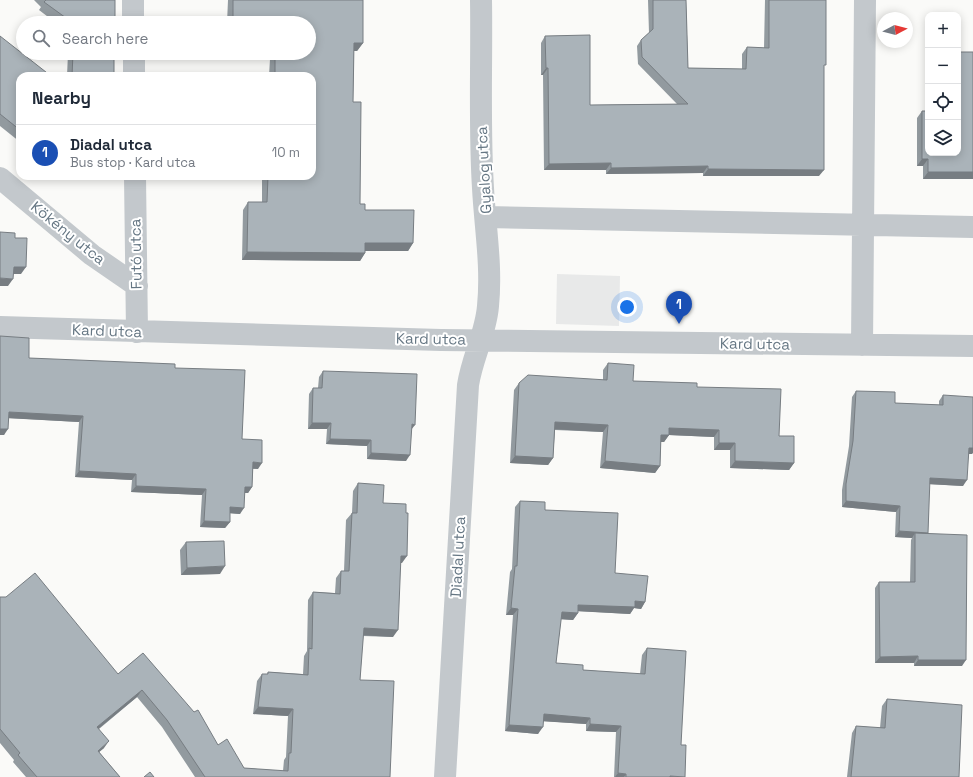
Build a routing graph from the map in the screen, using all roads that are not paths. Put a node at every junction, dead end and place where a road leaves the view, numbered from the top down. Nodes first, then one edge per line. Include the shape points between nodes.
1 (133, 0) edge
2 (482, 0) edge
3 (865, 0) edge
4 (134, 16) edge
5 (134, 60) edge
6 (134, 72) edge
7 (0, 178) edge
8 (135, 180) edge
9 (486, 217) junction
10 (864, 224) junction
11 (973, 227) edge
12 (137, 286) junction
13 (0, 328) edge
14 (137, 332) junction
15 (480, 340) junction
16 (862, 345) junction
17 (973, 346) edge
18 (445, 777) edge

1 - 4 street
2 - 9 street, Gyalog utca via 482,152
3 - 10 street
5 - 6 street
7 - 12 street, Kökény utca via 92,254
8 - 12 street, Futó utca
9 - 10 street
9 - 15 street, Gyalog utca via 489,241 488,306
10 - 11 street
10 - 16 street
12 - 14 street, Futó utca
13 - 14 street, Kard utca
14 - 15 street, Kard utca
15 - 16 street, Kard utca
15 - 18 street, Diadal utca via 468,385
16 - 17 street, Kard utca

